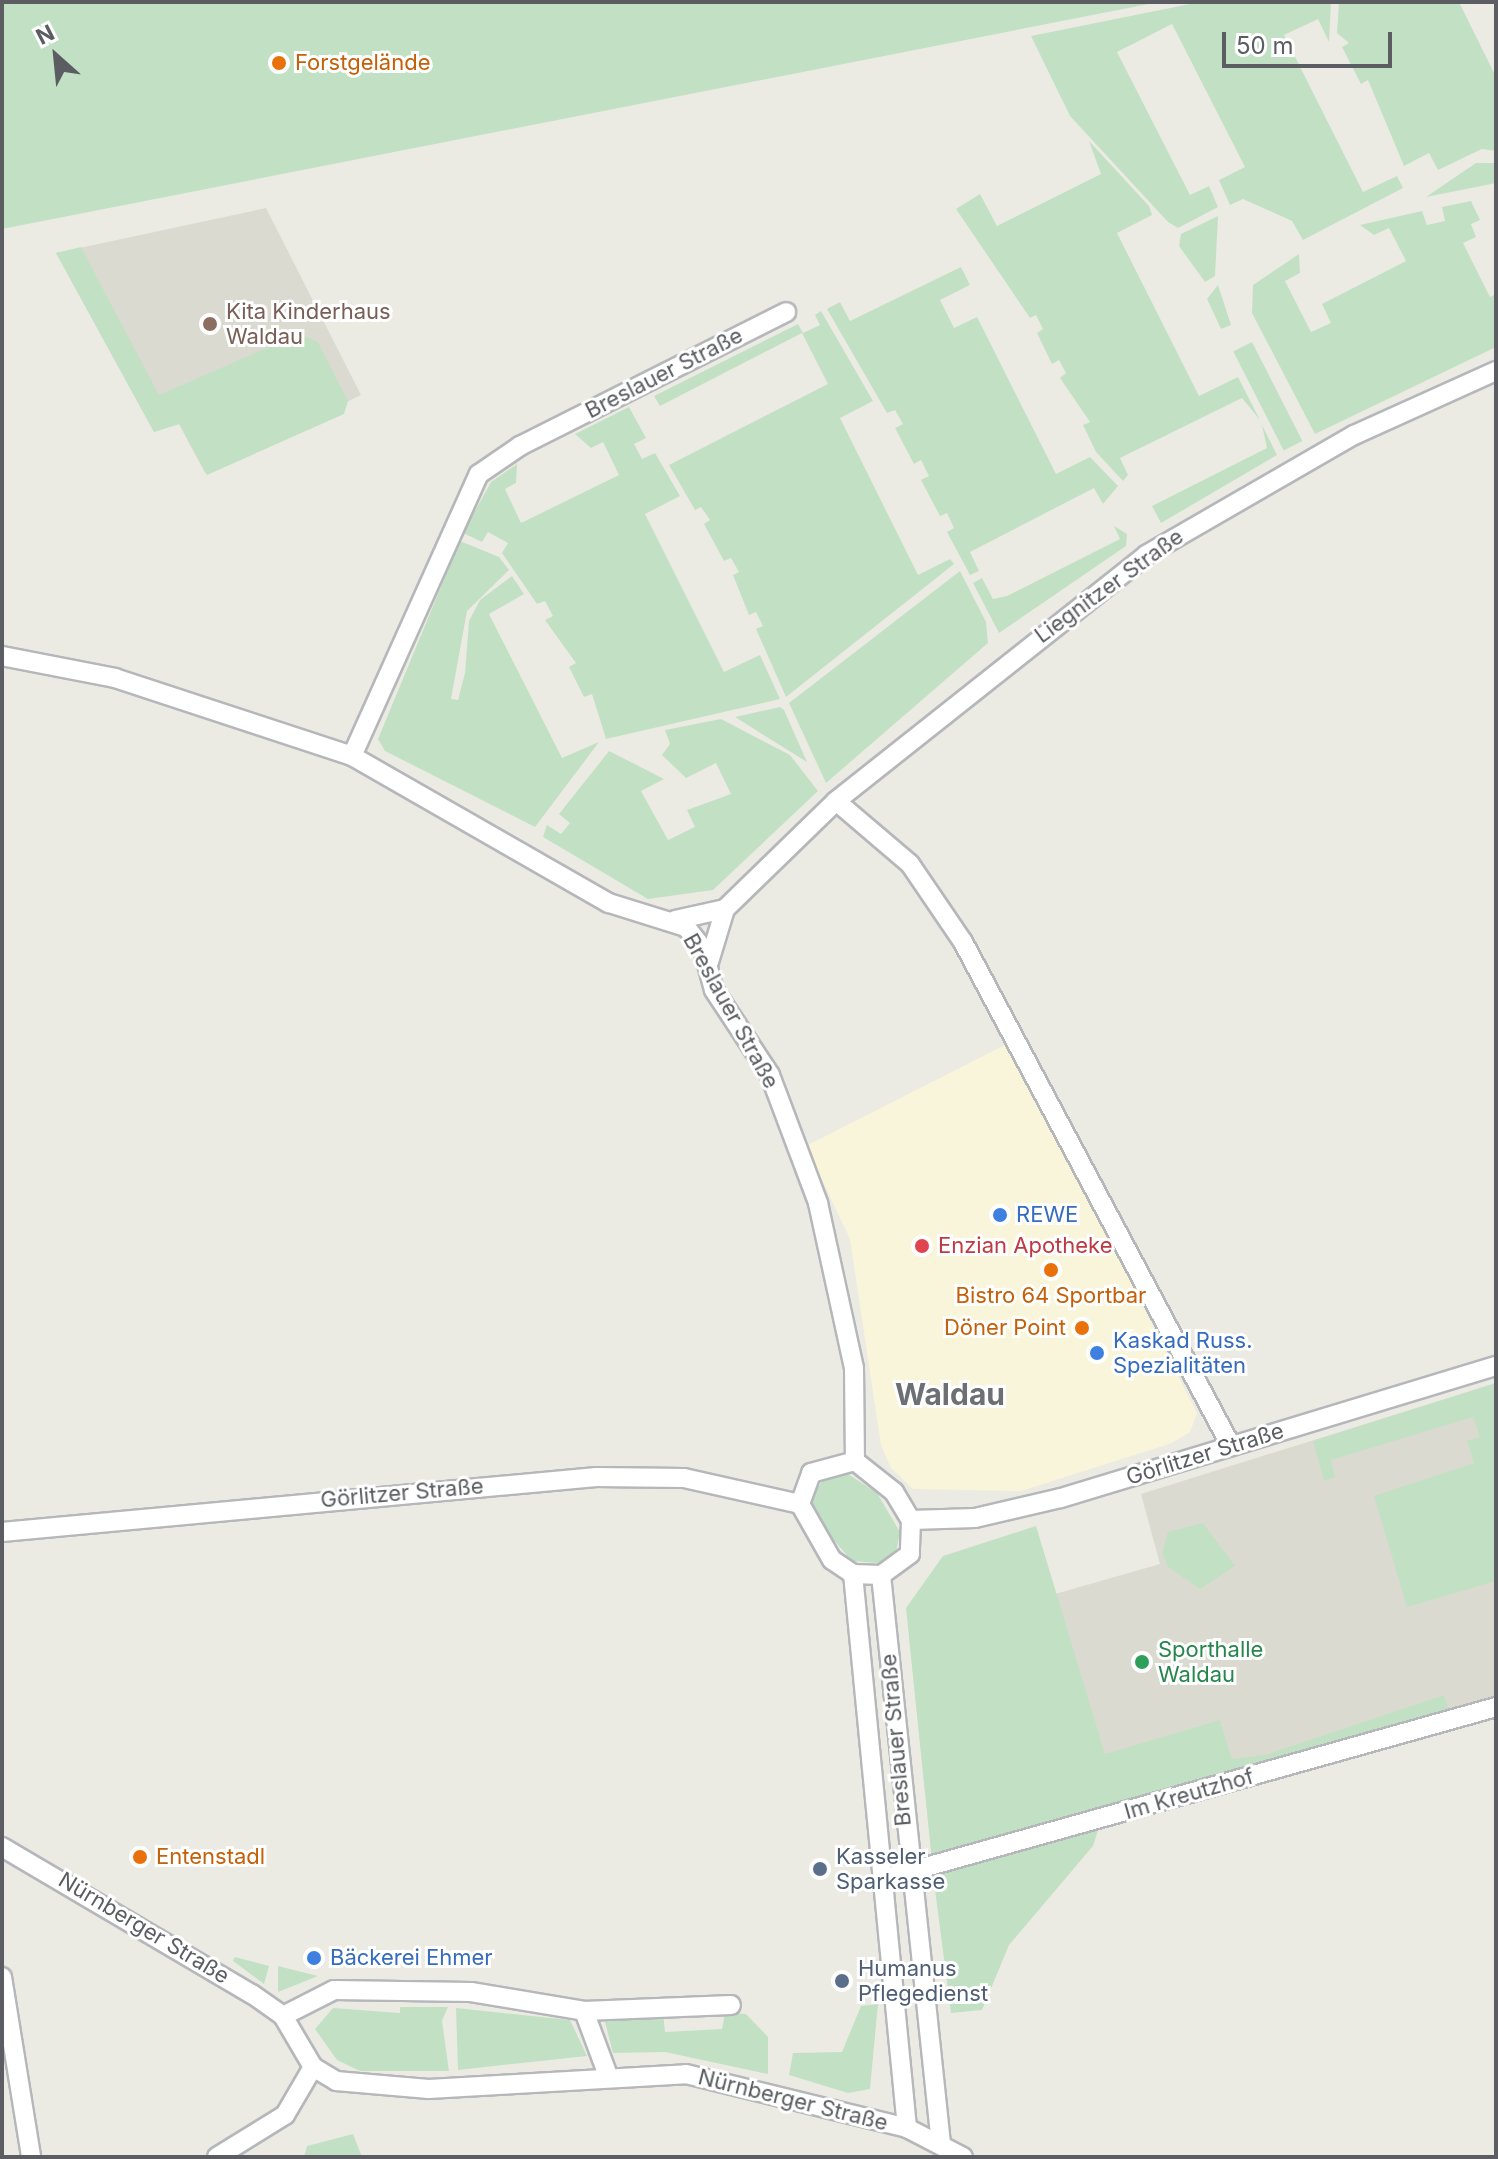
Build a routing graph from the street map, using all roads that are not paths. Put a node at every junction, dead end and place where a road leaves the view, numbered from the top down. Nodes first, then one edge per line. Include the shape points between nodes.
1 (786, 312) dead end
2 (1496, 371) edge
3 (2, 656) edge
4 (352, 756) junction
5 (836, 801) junction
6 (725, 909) junction
7 (675, 920) junction
8 (709, 962) junction
9 (1496, 1366) edge
10 (1231, 1446) junction
11 (855, 1461) junction
12 (800, 1504) junction
13 (911, 1520) junction
14 (2, 1532) edge
15 (853, 1574) junction
16 (881, 1575) junction
17 (1496, 1707) edge
18 (2, 1847) edge
19 (909, 1873) junction
20 (883, 1879) junction
21 (2, 1977) edge
22 (731, 2005) dead end
23 (584, 2011) junction
24 (283, 2016) junction
25 (313, 2067) junction
26 (607, 2073) junction
27 (907, 2128) junction
28 (932, 2146) edge
29 (31, 2157) edge
30 (217, 2157) edge
31 (963, 2157) edge

1 - 4 street, Breslauer Straße via 520,446 479,474
2 - 5 street, Liegnitzer Straße via 1354,435 1146,555
3 - 4 street, Breslauer Straße via 115,678
4 - 7 street, Breslauer Straße via 609,903
5 - 6 street, Liegnitzer Straße
5 - 10 street via 910,864 963,942
6 - 7 street
6 - 8 street, Liegnitzer Straße
7 - 8 street, Breslauer Straße
8 - 11 street, Breslauer Straße via 714,990 770,1075 818,1203 854,1368
9 - 10 street, Görlitzer Straße
10 - 13 street, Görlitzer Straße via 1049,1501 975,1518
11 - 12 street via 811,1473
11 - 13 street via 887,1486
12 - 14 street, Görlitzer Straße via 684,1478 596,1477
12 - 15 street via 814,1540
13 - 16 street via 910,1554
15 - 16 street
15 - 20 street, Breslauer Straße
16 - 19 street, Breslauer Straße
17 - 19 street, Im Kreutzhof
18 - 24 street, Nürnberger Straße via 177,1945
19 - 20 street, Im Kreutzhof
19 - 28 street, Breslauer Straße
20 - 27 street, Breslauer Straße
21 - 29 street
22 - 23 street
23 - 24 street via 471,1992 334,1990
23 - 26 street
24 - 25 street, Nürnberger Straße
25 - 26 street, Nürnberger Straße via 355,2086 392,2089
25 - 30 street via 285,2115
26 - 27 street, Nürnberger Straße via 731,2081
27 - 28 street, Nürnberger Straße
28 - 31 street, Nürnberger Straße

